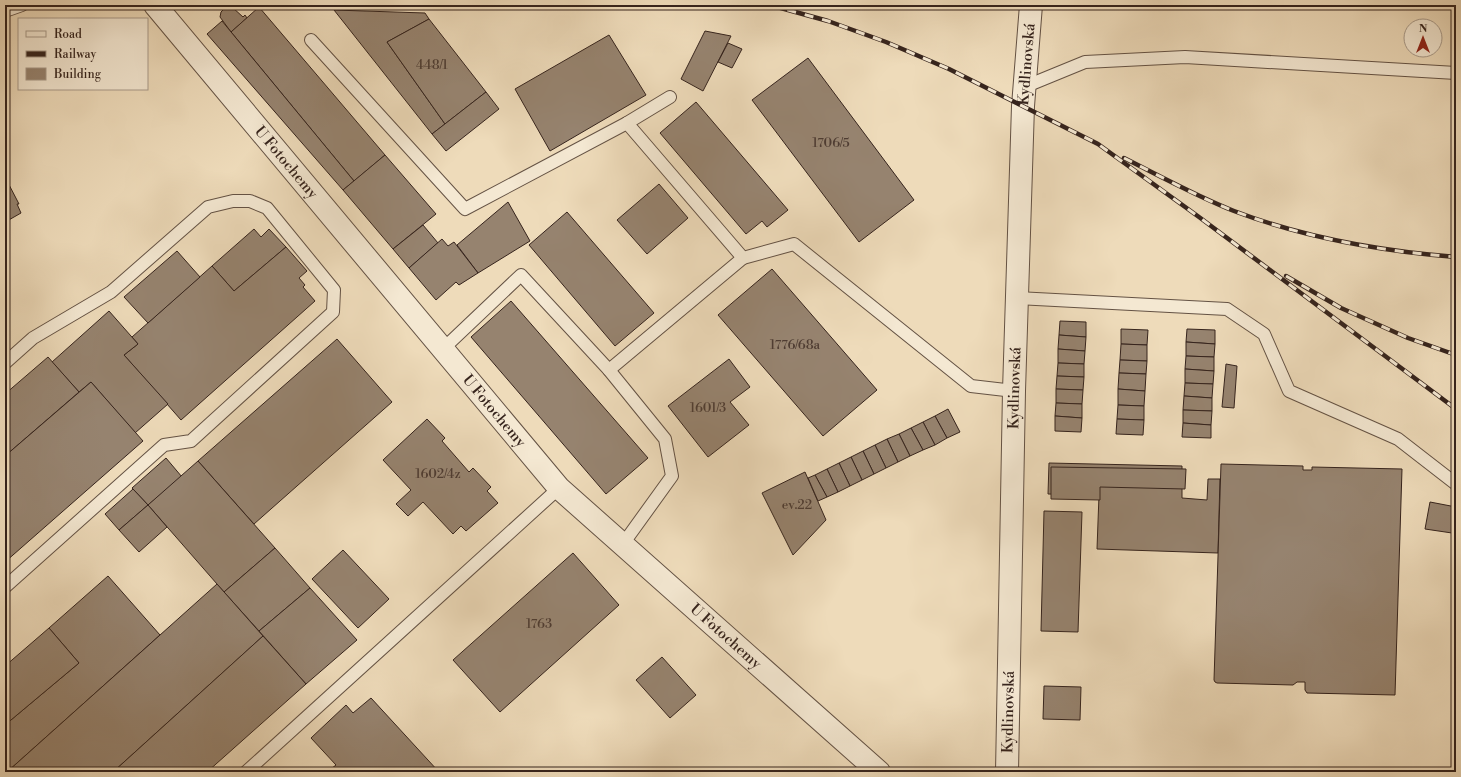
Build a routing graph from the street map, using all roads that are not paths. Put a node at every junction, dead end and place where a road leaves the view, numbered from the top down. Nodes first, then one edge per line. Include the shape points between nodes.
1 (22, 5) edge
2 (155, 5) edge
3 (1031, 5) edge
4 (5, 11) edge
5 (312, 40) dead end
6 (1456, 73) edge
7 (1024, 87) junction
8 (670, 97) dead end
9 (627, 123) junction
10 (743, 258) junction
11 (1017, 298) junction
12 (443, 349) junction
13 (5, 363) edge
14 (609, 370) junction
15 (1014, 391) junction
16 (1456, 484) edge
17 (559, 488) junction
18 (622, 544) junction
19 (5, 587) edge
20 (246, 772) edge
21 (879, 772) edge
22 (1007, 772) edge

1 - 4 lane
2 - 12 street, U Fotochemy
3 - 7 street, Kydlinovská
5 - 9 lane via 465,209
6 - 7 lane via 1185,58 1085,62
7 - 11 street, Kydlinovská
8 - 9 lane
9 - 10 lane
10 - 14 lane
10 - 15 lane via 794,244 971,386
11 - 15 street, Kydlinovská
11 - 16 lane via 1227,309 1264,334 1289,390 1398,439
12 - 14 lane via 521,276
12 - 17 street, U Fotochemy
13 - 19 lane via 33,338 111,292 208,207 233,200 250,200 267,208 334,290 334,312 191,441 164,445
14 - 18 lane via 665,439 672,476
15 - 22 street, Kydlinovská
17 - 18 street, U Fotochemy
17 - 20 lane
18 - 21 street, U Fotochemy

